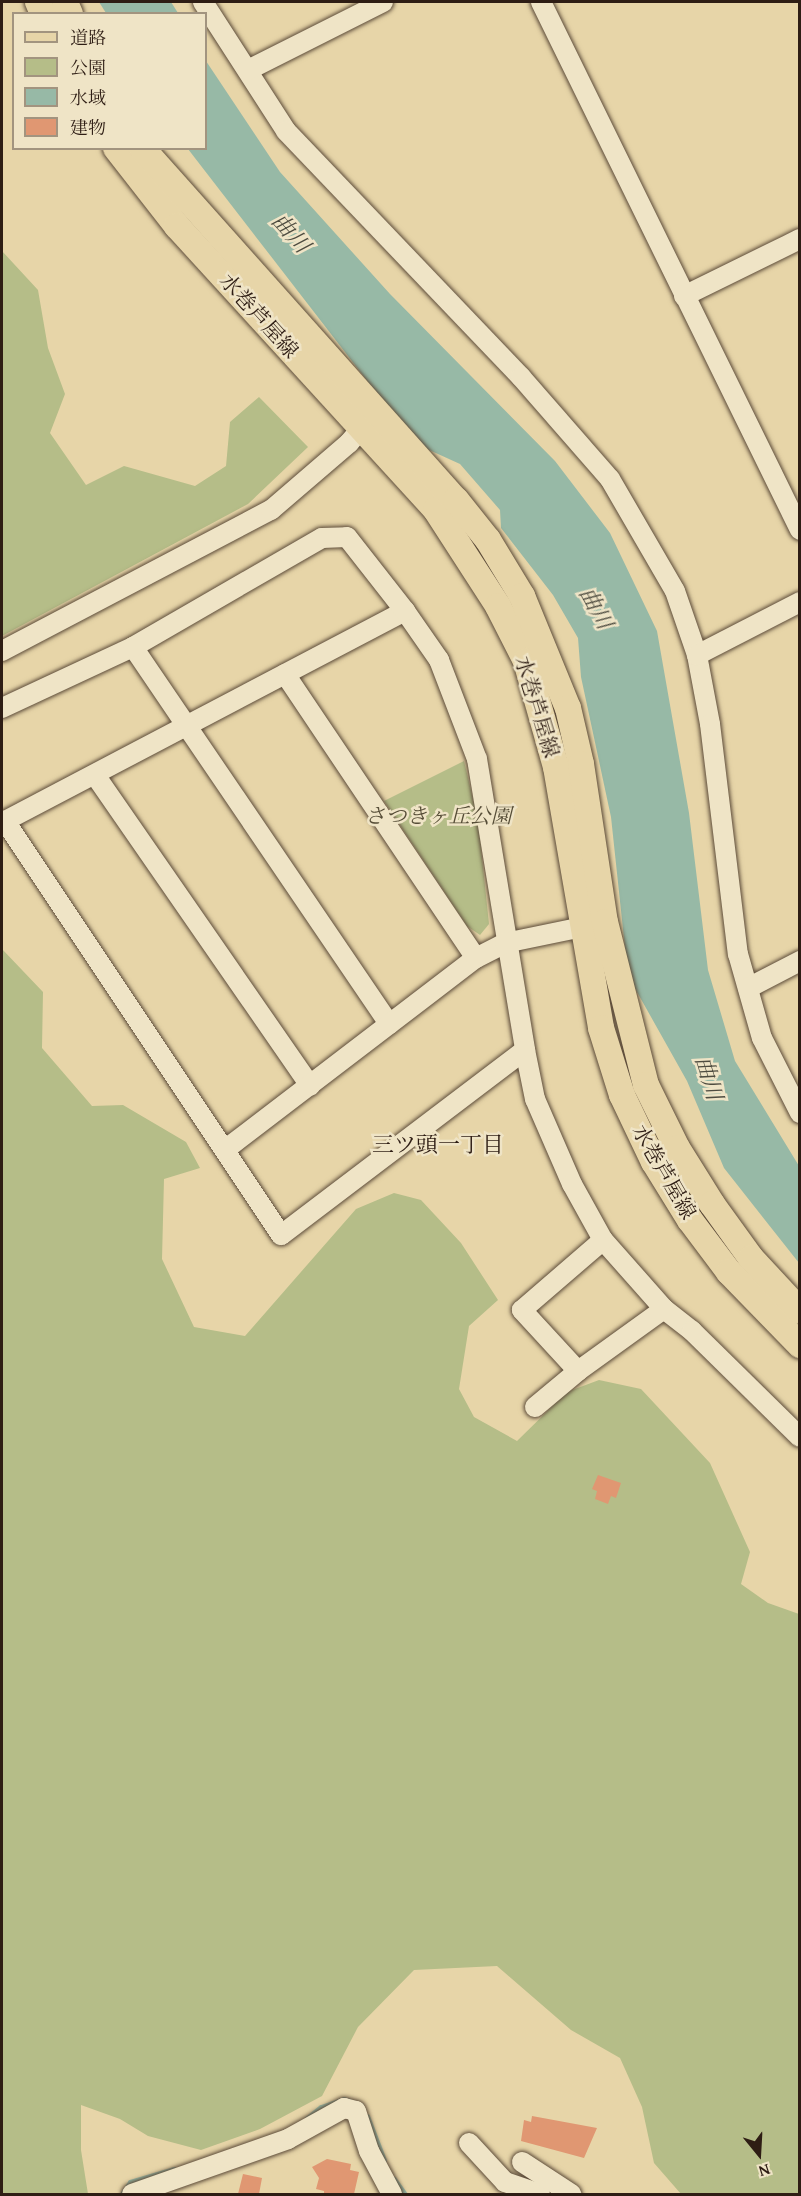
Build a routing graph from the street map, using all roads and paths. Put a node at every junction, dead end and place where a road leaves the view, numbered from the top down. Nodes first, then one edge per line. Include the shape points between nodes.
1 (203, 2) edge
2 (383, 2) edge
3 (542, 2) edge
4 (248, 70) junction
5 (118, 150) edge
6 (144, 150) edge
7 (800, 239) edge
8 (684, 296) junction
9 (368, 420) junction
10 (800, 530) edge
11 (800, 602) edge
12 (405, 611) junction
13 (133, 647) junction
14 (2, 651) edge
15 (697, 655) junction
16 (285, 674) junction
17 (2, 708) edge
18 (190, 726) junction
19 (95, 776) junction
20 (3, 817) edge
21 (593, 925) junction
22 (505, 943) junction
23 (476, 958) junction
24 (800, 961) edge
25 (748, 988) junction
26 (389, 1024) junction
27 (525, 1050) junction
28 (310, 1086) junction
29 (800, 1113) edge
30 (226, 1149) junction
31 (603, 1240) junction
32 (664, 1309) junction
33 (800, 1311) edge
34 (800, 1345) edge
35 (578, 1371) junction
36 (535, 1407) dead end
37 (800, 1437) edge
38 (469, 2143) dead end
39 (522, 2162) dead end
40 (132, 2194) edge
41 (392, 2194) edge
42 (540, 2194) edge
43 (571, 2194) edge

1 - 4 street
2 - 4 street
3 - 8 street
4 - 15 street via 286,131 521,377 610,479 675,591
5 - 9 main road, 水巻芦屋線 via 177,226
6 - 9 main road, 水巻芦屋線
7 - 8 street
8 - 10 street
9 - 14 street via 271,510
9 - 21 main road, 水巻芦屋線 via 456,500 488,540 522,596 568,708 581,764
11 - 15 street
12 - 13 street via 347,537 322,538
12 - 16 street
12 - 22 street via 439,660 477,759
13 - 17 street
13 - 18 street
15 - 25 street via 710,724 738,954
16 - 18 street
16 - 23 street
18 - 19 street
18 - 26 street
19 - 20 street
19 - 28 street
20 - 30 street
21 - 22 street
21 - 33 main road, 水巻芦屋線 via 646,1085 677,1148 751,1258
21 - 34 main road, 水巻芦屋線 via 601,1028 622,1095 654,1162 729,1272
22 - 23 street
22 - 27 street
23 - 26 street
24 - 25 street
25 - 29 street via 762,1038
26 - 28 street
27 - 30 street via 281,1234
27 - 31 street via 535,1100 572,1184
28 - 30 street
31 - 32 street
31 - 35 street via 522,1310
32 - 35 street
32 - 37 street
35 - 36 street
38 - 42 street via 505,2182
39 - 43 street
40 - 41 street via 288,2139 344,2108 356,2111 369,2151

